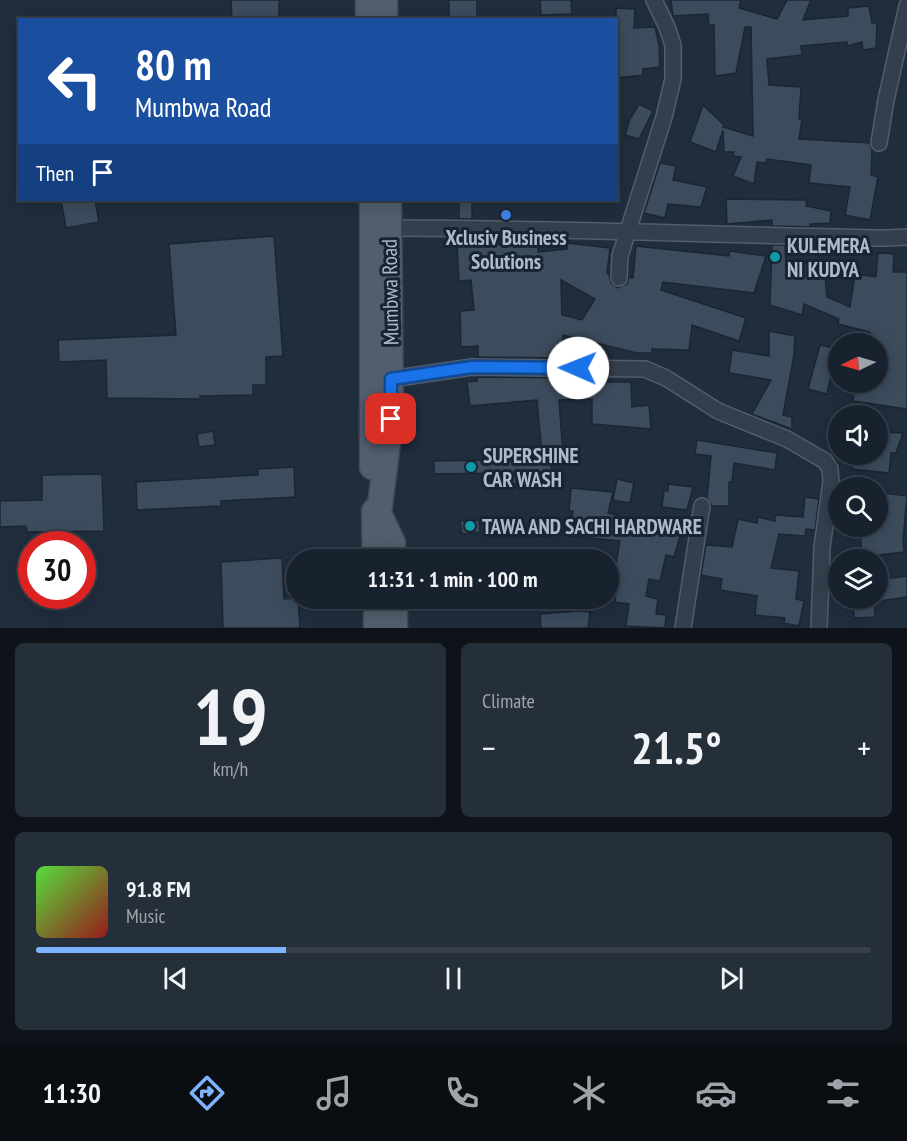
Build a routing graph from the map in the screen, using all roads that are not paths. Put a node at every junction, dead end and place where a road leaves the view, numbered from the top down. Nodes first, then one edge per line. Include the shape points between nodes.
1 (368, 0) edge
2 (385, 0) edge
3 (654, 0) edge
4 (907, 6) edge
5 (368, 18) edge
6 (385, 18) edge
7 (879, 143) dead end
8 (387, 201) edge
9 (387, 201) edge
10 (389, 228) junction
11 (627, 231) junction
12 (907, 237) edge
13 (619, 278) dead end
14 (391, 379) junction
15 (702, 507) dead end
16 (375, 549) edge
17 (393, 549) edge
18 (376, 609) edge
19 (395, 609) edge
20 (376, 628) edge
21 (395, 628) edge
22 (683, 628) edge
23 (819, 628) edge

1 - 5 main road
2 - 6 main road
3 - 11 street via 673,45 674,79
4 - 7 street
8 - 10 main road, Mumbwa Road
9 - 16 main road, Mumbwa Road via 372,458
10 - 11 street
10 - 14 main road, Mumbwa Road
11 - 12 street
11 - 13 street
14 - 17 main road, Mumbwa Road via 391,419 379,513
14 - 23 street via 472,367 645,369 718,411 788,439 825,460 831,482 822,547
15 - 22 street
18 - 20 main road
19 - 21 main road

